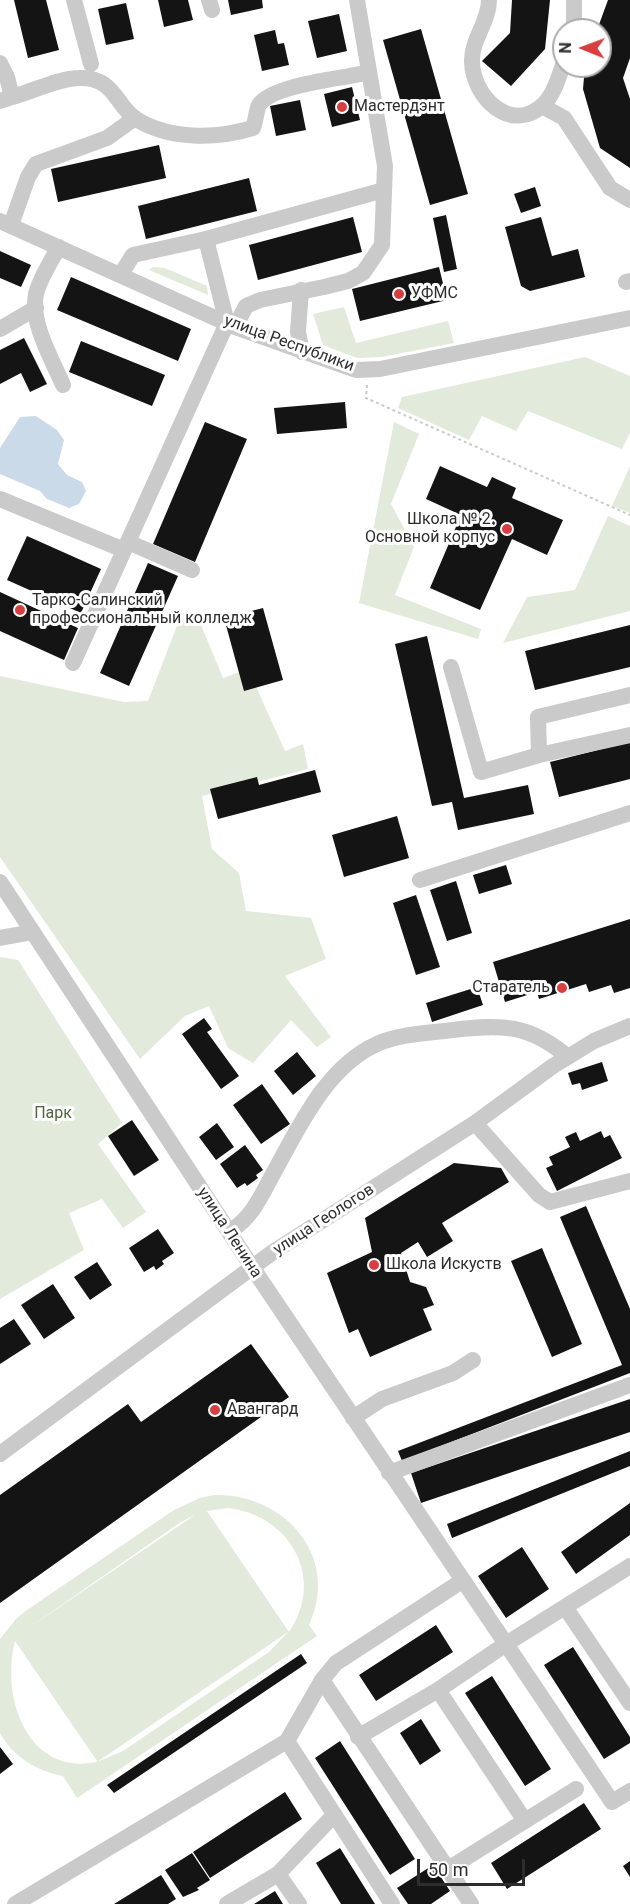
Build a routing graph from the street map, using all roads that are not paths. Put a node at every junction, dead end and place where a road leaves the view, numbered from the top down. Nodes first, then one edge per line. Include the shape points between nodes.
1 (74, 0) edge
2 (357, 0) edge
3 (489, 0) edge
4 (574, 0) edge
5 (574, 18) edge
6 (0, 63) edge
7 (91, 64) dead end
8 (369, 72) junction
9 (558, 78) edge
10 (6, 99) edge
11 (542, 106) junction
12 (135, 118) junction
13 (384, 190) junction
14 (630, 200) edge
15 (5, 223) edge
16 (206, 239) junction
17 (59, 247) junction
18 (121, 274) junction
19 (301, 290) junction
20 (36, 308) junction
21 (630, 318) edge
22 (231, 325) junction
23 (0, 329) edge
24 (302, 352) junction
25 (63, 385) dead end
26 (0, 499) edge
27 (126, 546) junction
28 (192, 570) dead end
29 (73, 663) dead end
30 (451, 667) dead end
31 (630, 695) edge
32 (630, 735) edge
33 (539, 755) junction
34 (630, 813) edge
35 (420, 880) dead end
36 (0, 882) edge
37 (33, 932) junction
38 (0, 938) edge
39 (630, 1026) edge
40 (568, 1057) junction
41 (475, 1123) junction
42 (630, 1181) edge
43 (230, 1232) junction
44 (252, 1267) junction
45 (473, 1360) dead end
46 (630, 1385) edge
47 (353, 1418) junction
48 (0, 1454) edge
49 (389, 1473) junction
50 (628, 1570) edge
51 (462, 1581) junction
52 (565, 1607) junction
53 (506, 1644) junction
54 (322, 1680) junction
55 (438, 1690) junction
56 (630, 1703) edge
57 (358, 1737) junction
58 (287, 1741) junction
59 (576, 1789) dead end
60 (630, 1791) edge
61 (334, 1815) junction
62 (525, 1821) junction
63 (448, 1869) junction
64 (278, 1874) junction
65 (15, 1904) edge
66 (227, 1904) edge
67 (299, 1904) edge
68 (392, 1904) edge
69 (471, 1904) edge

1 - 7 street
2 - 8 street
3 - 11 street via 487,19 472,61 474,76 486,98 501,113 525,115
4 - 5 street
6 - 10 street via 7,76
8 - 12 street via 272,95 259,106 253,128 241,131 185,135 165,132
8 - 13 street via 385,166
9 - 11 street via 550,98
10 - 12 street via 79,78 110,88
11 - 14 street via 564,118 610,188
12 - 15 street via 107,138 36,164
13 - 16 street
13 - 19 street via 382,245 363,273 348,281
15 - 17 street, улица Республики
16 - 18 street via 133,255
16 - 22 street
17 - 18 street, улица Республики
17 - 20 street via 36,294
18 - 22 street, улица Республики
19 - 22 street via 246,306
19 - 24 street via 297,318
20 - 23 street
20 - 25 street
21 - 24 street, улица Республики via 368,371
22 - 24 street, улица Республики
22 - 27 street
26 - 27 street
27 - 28 street
27 - 29 street
30 - 33 street via 481,772
31 - 33 street via 538,717
32 - 33 street
34 - 35 street
36 - 37 street, улица Ленина
37 - 38 street
37 - 43 street, улица Ленина
39 - 40 street, улица Геологов
40 - 41 street, улица Геологов
40 - 43 street via 548,1040 513,1028 460,1030 378,1043 349,1062 329,1083 256,1207
41 - 42 street via 539,1195 550,1202
41 - 44 street, улица Геологов
43 - 44 street, улица Ленина
44 - 47 street, улица Ленина
44 - 48 street, улица Геологов
45 - 47 street via 453,1373 382,1399
46 - 49 street
47 - 49 street, улица Ленина
49 - 51 street, улица Ленина
50 - 52 street
51 - 53 street, улица Ленина
51 - 54 street via 336,1663
52 - 53 street
52 - 56 street
53 - 55 street
53 - 60 street, улица Ленина via 612,1803
54 - 57 street
54 - 58 street
55 - 57 street
55 - 62 street
57 - 63 street
58 - 61 street
58 - 65 street
59 - 62 street
61 - 64 street
61 - 68 street
62 - 63 street
63 - 69 street
64 - 66 street
64 - 67 street

